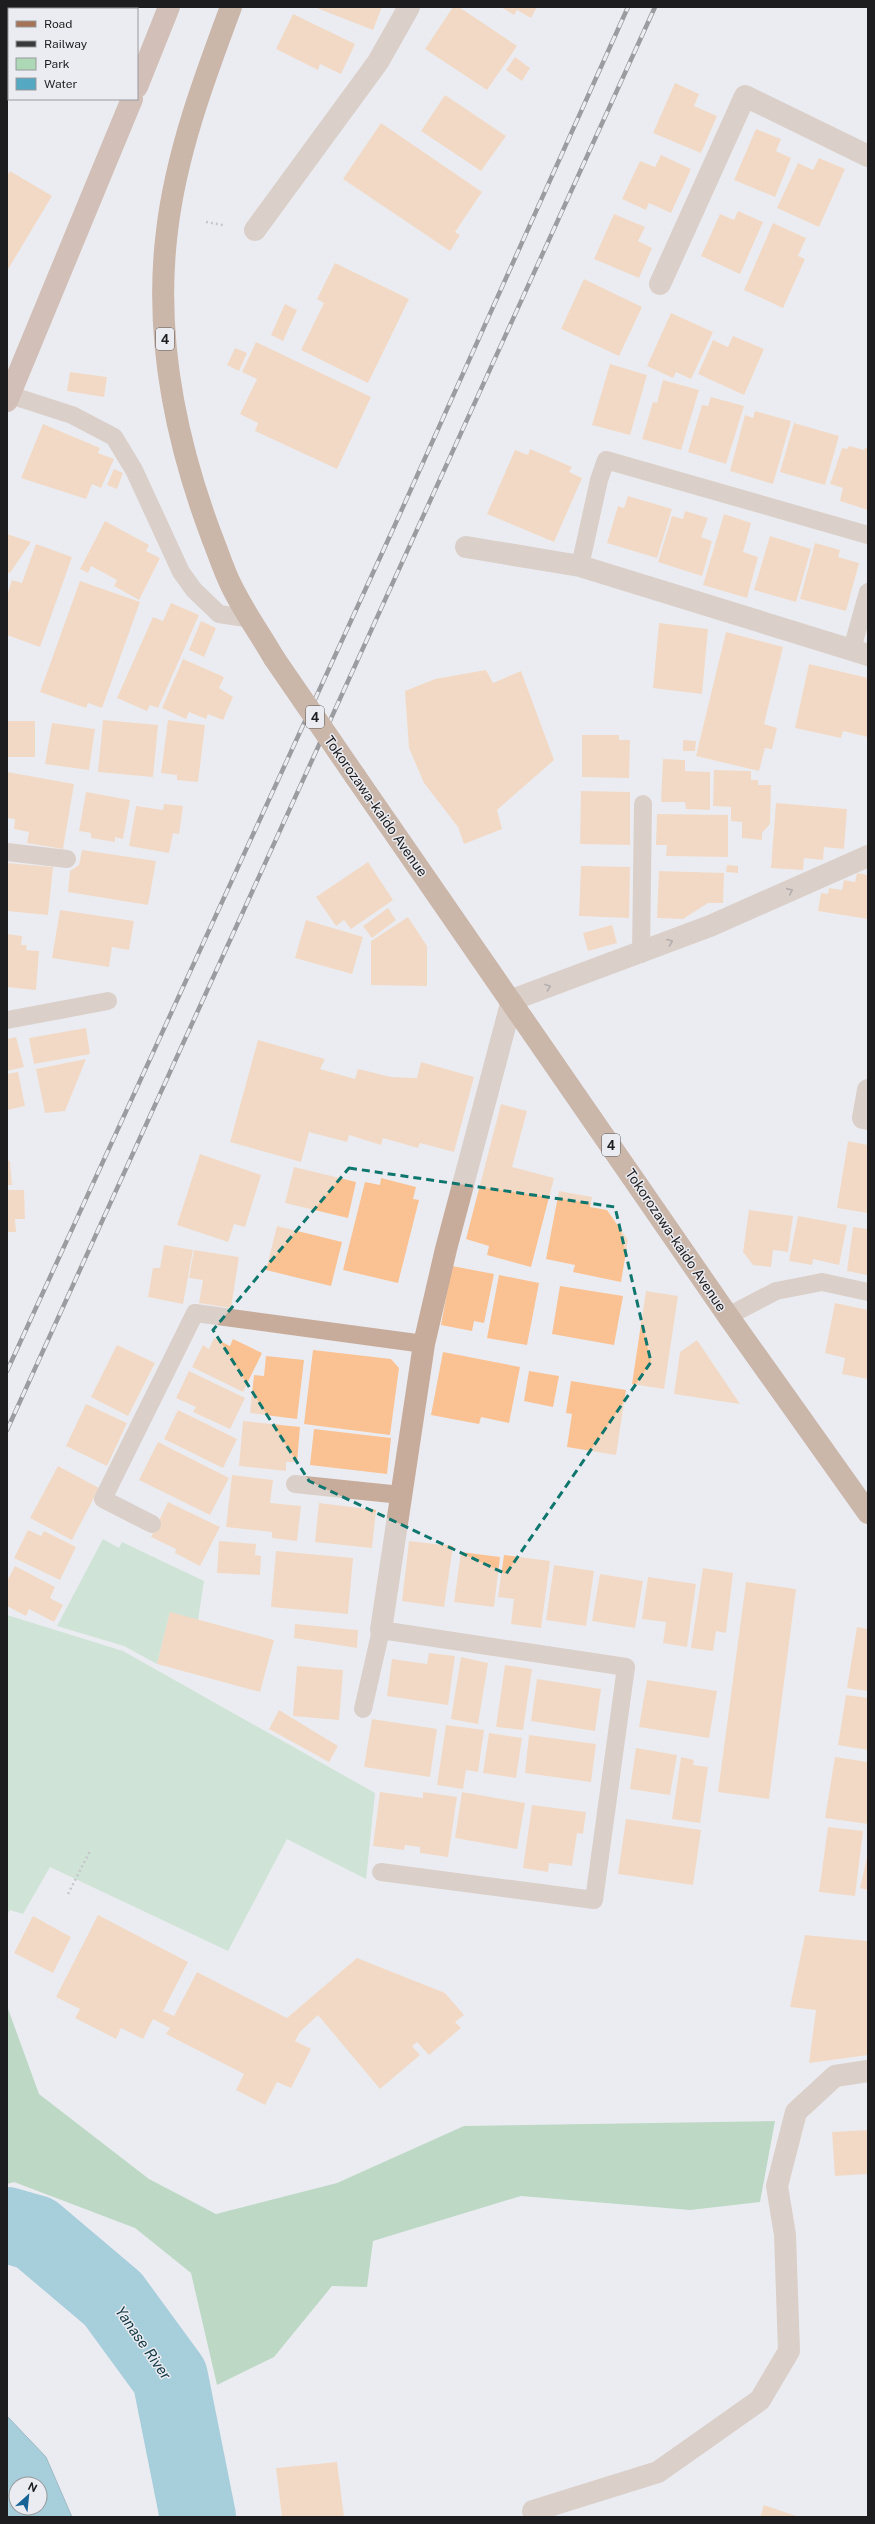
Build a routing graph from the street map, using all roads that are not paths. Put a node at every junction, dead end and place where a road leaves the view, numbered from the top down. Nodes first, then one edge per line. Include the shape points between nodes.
1 (169, 7) edge
2 (231, 7) edge
3 (409, 7) edge
4 (138, 84) edge
5 (132, 100) edge
6 (868, 156) edge
7 (255, 230) dead end
8 (660, 284) dead end
9 (8, 397) edge
10 (868, 535) edge
11 (466, 548) dead end
12 (580, 566) junction
13 (868, 592) edge
14 (252, 619) junction
15 (860, 652) edge
16 (644, 804) dead end
17 (7, 852) edge
18 (868, 856) edge
19 (67, 859) dead end
20 (641, 954) junction
21 (512, 1000) junction
22 (108, 1001) dead end
23 (7, 1020) edge
24 (868, 1090) edge
25 (868, 1119) edge
26 (868, 1292) edge
27 (728, 1316) junction
28 (424, 1344) junction
29 (295, 1484) dead end
30 (401, 1495) junction
31 (868, 1513) edge
32 (152, 1524) dead end
33 (381, 1630) junction
34 (363, 1708) dead end
35 (381, 1872) dead end
36 (868, 2071) edge
37 (533, 2511) dead end

1 - 4 street
2 - 14 main road, Tokorozawa-kaido Avenue / 4 via 208,68 180,159 166,231 163,320 174,415 201,508 230,584
3 - 7 street via 378,62
5 - 9 street
6 - 8 street via 745,96
9 - 14 lane via 72,415 114,436 134,470 181,572 194,590 219,614
10 - 12 lane via 606,460 599,480
11 - 12 street
12 - 15 street
13 - 15 lane
14 - 21 main road, Tokorozawa-kaido Avenue / 4, bridge via 274,658
16 - 20 lane
17 - 19 lane
20 -> 18 street
21 -> 20 street
21 - 27 main road, Tokorozawa-kaido Avenue / 4
21 - 28 street via 446,1249
22 - 23 lane
24 - 25 street via 863,1118
26 - 27 lane via 822,1282 776,1291
27 - 31 main road, Tokorozawa-kaido Avenue / 4
28 - 30 street
28 - 32 lane via 195,1313 104,1499
29 - 30 lane
30 - 33 street
33 - 34 lane
33 - 35 lane via 626,1667 594,1900
36 - 37 street via 835,2076 796,2112 777,2186 785,2235 789,2351 760,2400 658,2472

